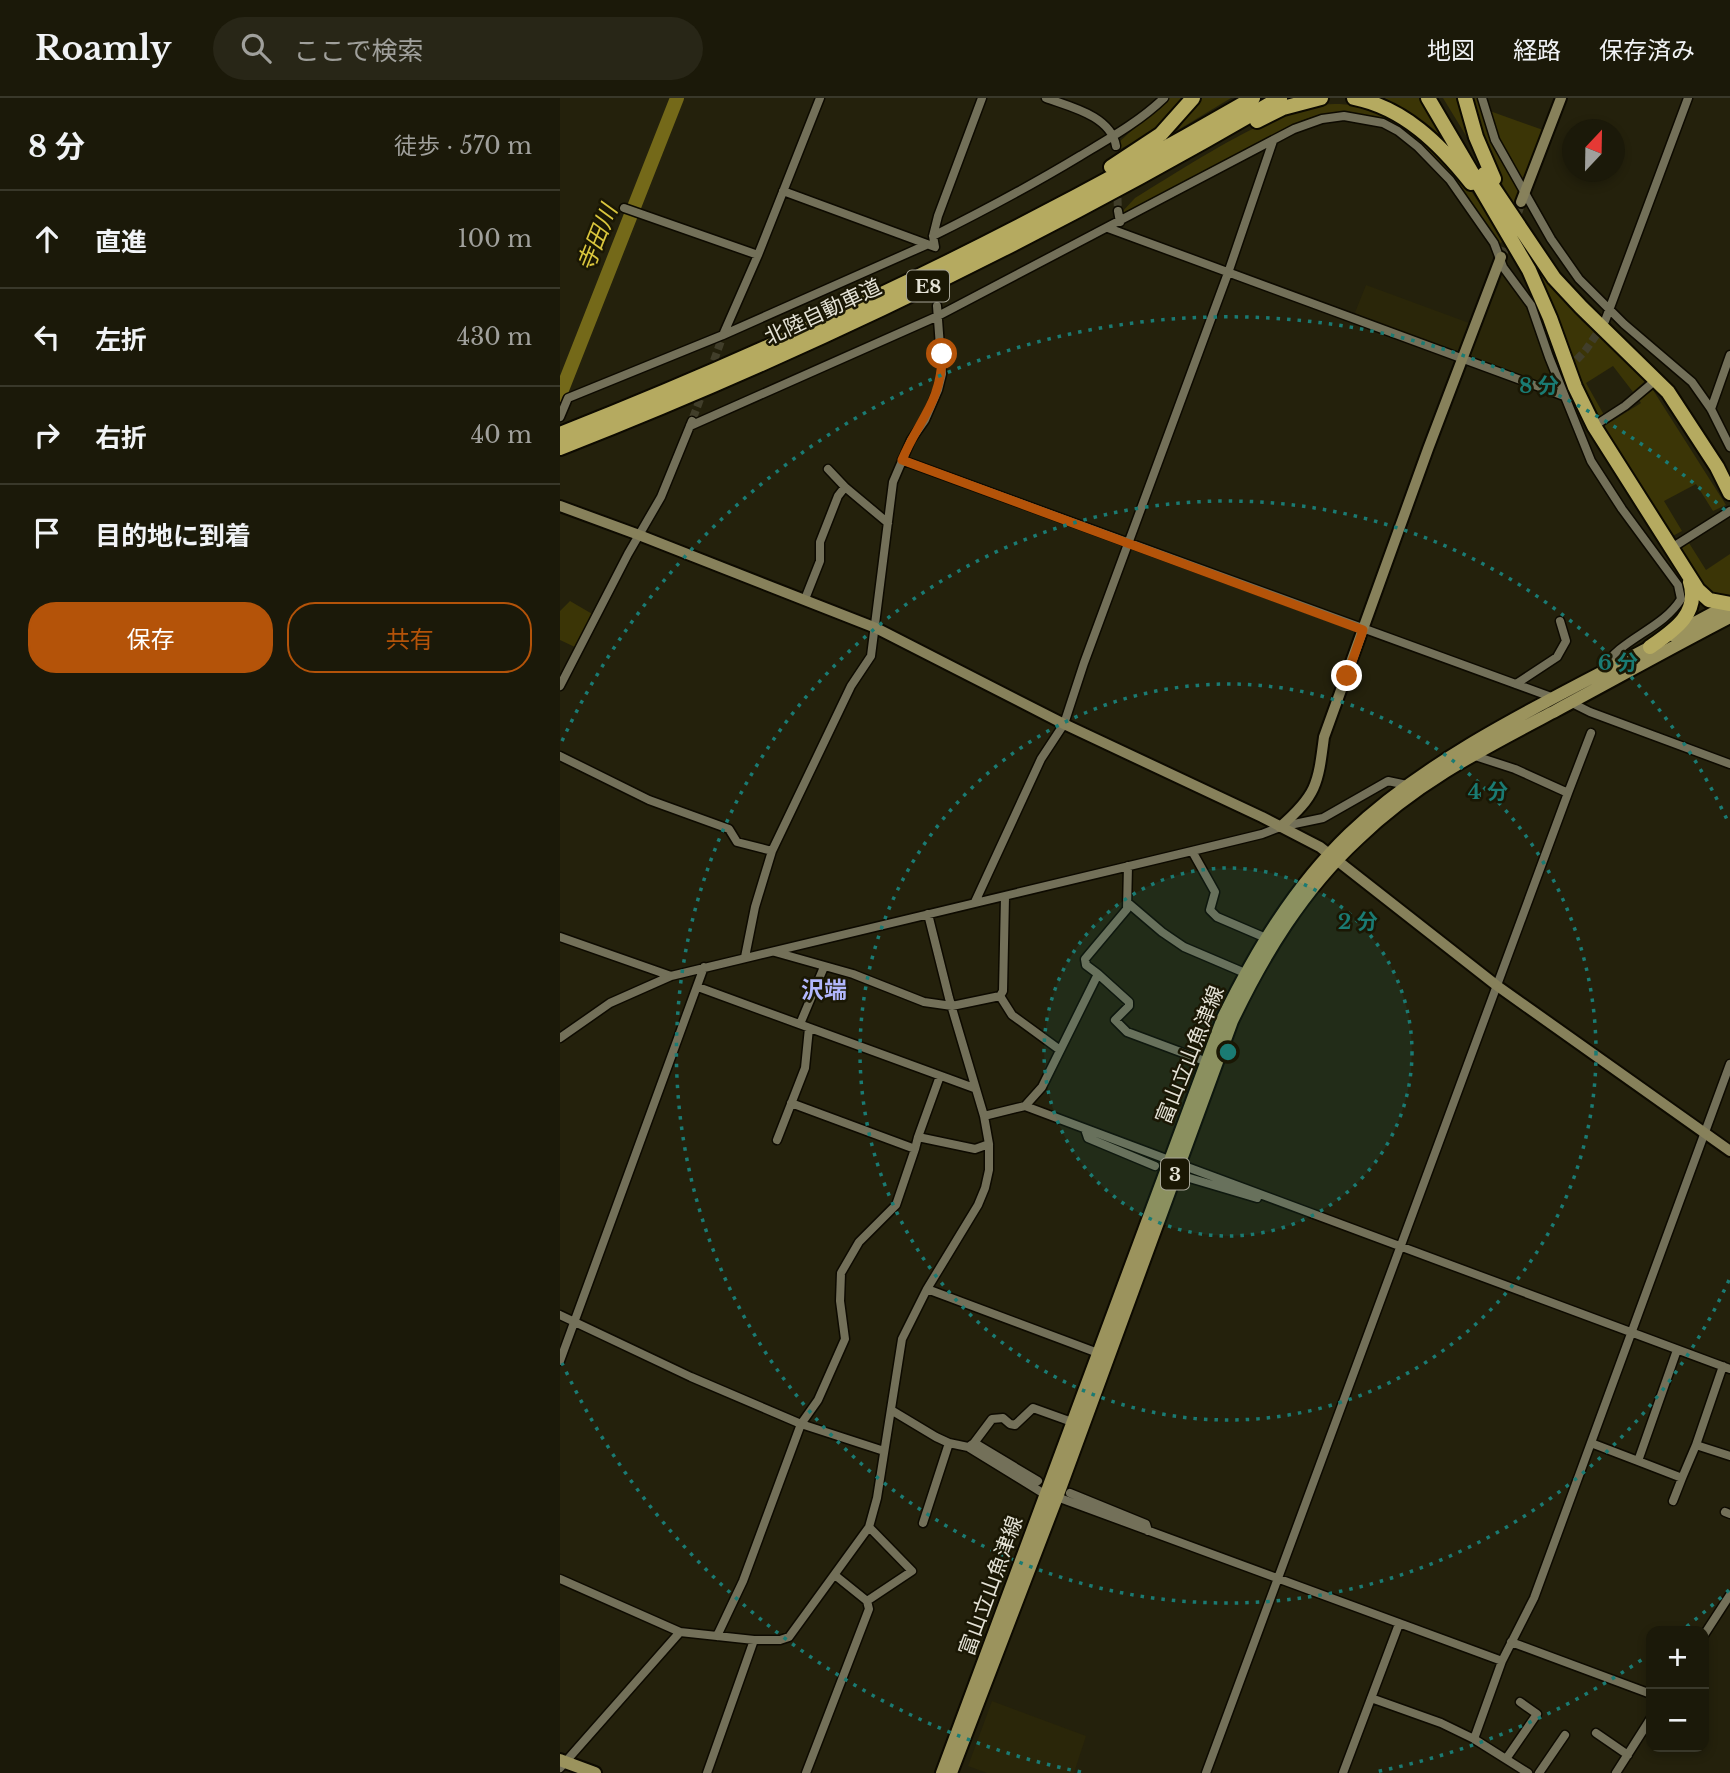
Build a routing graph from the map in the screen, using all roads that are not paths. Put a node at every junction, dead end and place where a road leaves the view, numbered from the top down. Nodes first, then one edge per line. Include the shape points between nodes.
1 (820, 98) edge
2 (982, 98) edge
3 (1046, 98) edge
4 (1164, 98) edge
5 (1193, 98) edge
6 (1253, 98) edge
7 (1280, 98) edge
8 (1321, 98) edge
9 (1354, 98) edge
10 (1428, 98) edge
11 (1438, 98) edge
12 (1465, 98) edge
13 (1482, 98) edge
14 (1561, 98) edge
15 (1688, 98) edge
16 (1114, 136) junction
17 (1273, 141) junction
18 (1116, 146) dead end
19 (783, 191) junction
20 (1523, 197) junction
21 (624, 208) dead end
22 (1082, 208) junction
23 (1118, 211) tunnel mouth
24 (1120, 222) junction
25 (1503, 226) junction
26 (1519, 227) junction
27 (1108, 228) junction
28 (933, 236) junction
29 (926, 245) junction
30 (981, 245) junction
31 (758, 256) junction
32 (1501, 257) junction
33 (1228, 273) junction
34 (937, 306) tunnel mouth
35 (1609, 308) junction
36 (938, 316) junction
37 (1605, 321) tunnel mouth
38 (723, 335) junction
39 (1730, 355) edge
40 (1462, 358) junction
41 (1657, 379) junction
42 (1564, 396) junction
43 (1711, 409) junction
44 (560, 417) edge
45 (1594, 426) junction
46 (562, 440) edge
47 (1730, 447) edge
48 (902, 460) junction
49 (828, 468) dead end
50 (845, 487) junction
51 (1730, 494) edge
52 (560, 506) edge
53 (1730, 511) edge
54 (888, 523) junction
55 (639, 534) junction
56 (1128, 543) junction
57 (1670, 549) junction
58 (1688, 577) junction
59 (805, 599) junction
60 (1730, 604) edge
61 (1730, 617) edge
62 (1560, 621) dead end
63 (876, 628) junction
64 (1363, 630) junction
65 (1650, 647) junction
66 (1599, 676) junction
67 (1516, 684) junction
68 (560, 686) edge
69 (1555, 698) junction
70 (1570, 702) junction
71 (1064, 724) junction
72 (1591, 733) dead end
73 (1465, 752) junction
74 (560, 757) edge
75 (1730, 764) edge
76 (1407, 785) junction
77 (1568, 793) junction
78 (1280, 827) junction
79 (772, 851) junction
80 (1192, 851) junction
81 (1334, 857) junction
82 (1128, 866) junction
83 (1005, 897) junction
84 (975, 902) junction
85 (1128, 903) junction
86 (928, 914) junction
87 (560, 937) edge
88 (1266, 938) junction
89 (775, 951) junction
90 (745, 957) junction
91 (704, 967) junction
92 (824, 967) junction
93 (1245, 972) junction
94 (1098, 974) junction
95 (671, 976) junction
96 (1496, 985) junction
97 (698, 987) junction
98 (1000, 996) junction
99 (952, 1006) junction
100 (804, 1026) junction
101 (560, 1038) edge
102 (1060, 1050) junction
103 (1211, 1063) junction
104 (1730, 1064) edge
105 (940, 1076) junction
106 (974, 1088) junction
107 (791, 1103) junction
108 (1026, 1106) junction
109 (984, 1116) junction
110 (1084, 1129) junction
111 (1705, 1133) junction
112 (918, 1137) junction
113 (777, 1140) dead end
114 (989, 1144) junction
115 (915, 1149) junction
116 (1730, 1151) edge
117 (1174, 1162) junction
118 (1155, 1166) dead end
119 (1186, 1177) dead end
120 (1264, 1197) junction
121 (1401, 1246) junction
122 (926, 1289) junction
123 (560, 1315) edge
124 (575, 1321) junction
125 (1632, 1333) junction
126 (1677, 1350) junction
127 (1098, 1353) junction
128 (560, 1361) edge
129 (1726, 1368) edge
130 (891, 1410) junction
131 (1072, 1422) junction
132 (801, 1424) junction
133 (948, 1443) junction
134 (1591, 1443) junction
135 (971, 1445) junction
136 (1696, 1445) junction
137 (884, 1451) junction
138 (1730, 1456) edge
139 (1638, 1461) junction
140 (1682, 1478) junction
141 (1038, 1480) dead end
142 (1070, 1493) dead end
143 (1051, 1496) junction
144 (1673, 1501) dead end
145 (923, 1523) dead end
146 (869, 1527) junction
147 (1149, 1531) junction
148 (836, 1576) junction
149 (560, 1579) edge
150 (1277, 1579) junction
151 (1730, 1595) edge
152 (867, 1601) junction
153 (1399, 1624) junction
154 (1709, 1627) edge
155 (680, 1632) junction
156 (717, 1636) junction
157 (754, 1640) junction
158 (1511, 1642) junction
159 (1502, 1661) junction
160 (1646, 1691) edge
161 (1371, 1698) junction
162 (1520, 1702) dead end
163 (1646, 1726) edge
164 (1596, 1733) dead end
165 (1565, 1735) dead end
166 (1474, 1739) junction
167 (1629, 1755) junction
168 (1506, 1759) junction
169 (562, 1763) edge
170 (595, 1773) edge
171 (706, 1773) edge
172 (806, 1773) edge
173 (942, 1773) edge
174 (951, 1773) edge
175 (1206, 1773) edge
176 (1343, 1773) edge
177 (1528, 1773) edge
178 (1539, 1773) edge
179 (1616, 1773) edge

1 - 19 street
2 - 28 street
3 - 16 street via 1094,116
4 - 16 street via 1144,118
5 - 30 highway via 1172,124 1144,147
6 - 30 highway, 北陸自動車道 / E8
7 - 22 highway, 北陸自動車道 / E8
8 - 22 highway via 1283,108
9 - 25 highway via 1384,106 1424,133 1450,158
10 - 25 highway
11 - 26 highway
12 - 26 highway via 1483,155
13 - 20 street via 1495,141
14 - 20 street
15 - 35 street
16 - 18 street
16 - 28 street
17 - 24 street
17 - 32 street via 1322,118 1383,122 1418,147 1450,180
17 - 33 street
19 - 29 street
19 - 31 street
20 - 35 street via 1579,279
21 - 31 street
22 - 46 highway, 北陸自動車道 / E8 via 816,340
23 - 24 street
24 - 27 street
25 - 45 highway via 1540,294
26 - 41 highway via 1566,292
27 - 33 street
27 - 36 street
28 - 29 street via 935,247
29 - 38 street
30 - 46 highway, 北陸自動車道 / E8
31 - 38 street
32 - 40 street
32 - 42 street via 1503,267 1531,305
33 - 40 street
33 - 56 street
34 - 36 street
35 - 37 street
35 - 43 street via 1692,382
36 - 48 street via 942,374 938,390
36 - 55 street via 692,422 661,497
38 - 44 street via 568,398
39 - 43 street
40 - 42 street
40 - 64 street
41 - 45 street
41 - 51 highway
42 - 66 street via 1591,461 1678,585 1681,599 1673,612 1608,660
43 - 47 street
45 - 57 highway
48 - 54 street via 893,482
48 - 56 street
49 - 50 street
50 - 54 street
50 - 59 street via 820,542 820,561
52 - 55 street
53 - 57 street
54 - 63 street
55 - 59 street
55 - 68 street
56 - 64 street
56 - 71 street
57 - 58 highway
58 - 60 highway via 1709,600
58 - 65 highway via 1693,598 1689,613
59 - 63 street
60 - 65 main road, 富山立山魚津線 / 3
61 - 70 main road, 富山立山魚津線 / 3
62 - 67 street via 1566,641 1557,657
63 - 71 street
63 - 79 street via 871,656 851,686
64 - 67 street
64 - 78 street via 1324,737 1311,796
65 - 66 main road, 富山立山魚津線 / 3
66 - 69 main road, 富山立山魚津線 / 3
67 - 69 street
69 - 73 main road, 富山立山魚津線 / 3
70 - 73 main road, 富山立山魚津線 / 3
70 - 75 street
71 - 78 street
71 - 84 street via 1041,759
72 - 77 street
73 - 76 main road, 富山立山魚津線 / 3
73 - 77 street
73 - 81 main road, 富山立山魚津線 / 3
74 - 79 street via 649,800 729,829 737,842
76 - 78 street via 1388,781 1322,818
76 - 81 main road, 富山立山魚津線 / 3 via 1371,814
77 - 96 street
78 - 80 street
78 - 81 street
79 - 90 street via 754,907
80 - 82 street
80 - 88 street via 1215,892 1210,910
81 - 88 main road, 富山立山魚津線 / 3 via 1298,891
81 - 96 street
81 - 103 main road, 富山立山魚津線 / 3 via 1252,979
82 - 83 street
82 - 85 street
83 - 84 street
83 - 98 street
84 - 86 street
85 - 93 street via 1184,947
85 - 94 street via 1085,958 1086,965
86 - 89 street
86 - 99 street
87 - 95 street
88 - 93 main road, 富山立山魚津線 / 3
89 - 90 street
89 - 92 street
90 - 91 street
91 - 95 street
91 - 97 street
92 - 99 street via 924,1002
92 - 100 street
93 - 103 main road, 富山立山魚津線 / 3 via 1223,1018
94 - 102 street
94 - 103 street via 1129,1002 1115,1020 1127,1032
95 - 101 street via 610,1003
96 - 111 street
96 - 121 street
97 - 100 street
97 - 124 street
98 - 99 street
98 - 102 street via 1012,1015
99 - 106 street
100 - 105 street
100 - 107 street via 804,1068
102 - 108 street via 1042,1087
103 - 117 main road, 富山立山魚津線 / 3
104 - 111 street
105 - 106 street
105 - 112 street
106 - 109 street
107 - 113 street
107 - 115 street
108 - 109 street
108 - 110 street
109 - 114 street
110 - 117 street
110 - 118 street via 1088,1138
111 - 116 street
111 - 125 street
112 - 114 street via 975,1149
112 - 115 street
114 - 122 street via 989,1170 978,1205
115 - 132 street via 896,1205 859,1242 841,1273 845,1339 818,1399
117 - 120 street
117 - 127 main road, 富山立山魚津線 / 3
117 - 143 main road, 富山立山魚津線 / 3
119 - 120 street via 1254,1199
120 - 121 street
121 - 125 street
121 - 150 street
122 - 127 street
122 - 130 street via 902,1339
123 - 124 street
124 - 128 street
124 - 132 street
125 - 126 street
125 - 134 street
126 - 129 street
126 - 139 street
127 - 131 main road, 富山立山魚津線 / 3
129 - 136 street
130 - 133 street
130 - 137 street
131 - 135 street via 1033,1408 1015,1425 1003,1418 992,1419
131 - 143 main road, 富山立山魚津線 / 3
132 - 137 street
132 - 156 street via 743,1581
133 - 135 street
133 - 145 street
134 - 139 street
134 - 158 street via 1534,1598
135 - 141 street
135 - 143 street
136 - 138 street
136 - 140 street
137 - 146 street
139 - 140 street
140 - 144 street
142 - 147 street via 1146,1524
143 - 147 street
143 - 173 main road, 富山立山魚津線 / 3
143 - 174 main road, 富山立山魚津線 / 3
146 - 148 street
146 - 152 street via 912,1571
147 - 150 street
148 - 152 street
148 - 157 street via 789,1637
149 - 155 street
150 - 153 street
150 - 175 street
151 - 154 street
152 - 172 street via 869,1609
153 - 159 street
153 - 161 street
155 - 156 street
155 - 169 street
156 - 157 street
157 - 171 street
158 - 159 street
158 - 160 street
159 - 166 street
161 - 166 street
161 - 176 street
162 - 168 street via 1537,1714
163 - 167 street
164 - 167 street
165 - 178 street
166 - 168 street
167 - 179 street
168 - 177 street
169 - 170 main road

